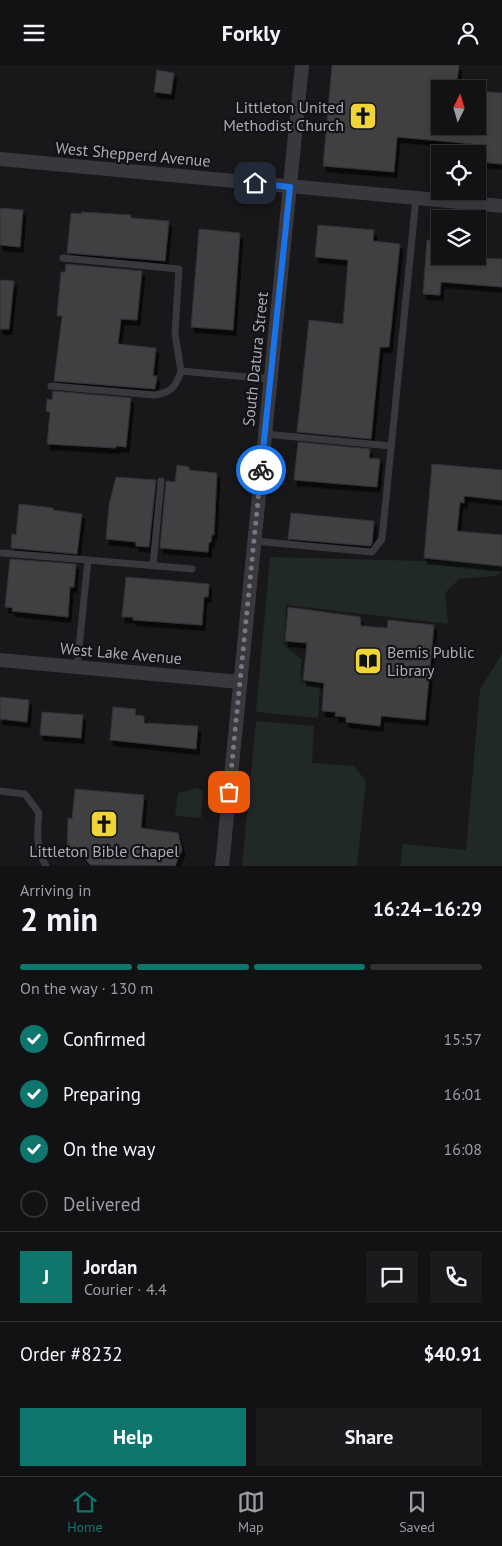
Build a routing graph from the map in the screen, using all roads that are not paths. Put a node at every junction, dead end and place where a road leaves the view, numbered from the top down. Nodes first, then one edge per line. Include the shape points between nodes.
1 (302, 65) edge
2 (0, 159) edge
3 (290, 187) junction
4 (416, 198) junction
5 (502, 206) edge
6 (63, 259) dead end
7 (181, 371) junction
8 (271, 379) junction
9 (51, 385) dead end
10 (265, 434) junction
11 (391, 446) junction
12 (161, 481) dead end
13 (254, 541) junction
14 (2, 553) dead end
15 (88, 560) junction
16 (153, 565) junction
17 (192, 569) dead end
18 (0, 660) edge
19 (77, 667) junction
20 (240, 682) junction
21 (0, 791) edge
22 (46, 866) edge
23 (222, 866) edge

1 - 3 street, South Datura Street
2 - 3 street, West Shepperd Avenue
3 - 4 street, West Shepperd Avenue
3 - 8 street, South Datura Street
4 - 5 street, West Shepperd Avenue
4 - 11 lane
6 - 7 lane via 179,269 175,334
7 - 8 lane
7 - 9 lane via 170,392 155,395
8 - 10 street, South Datura Street
10 - 11 lane
10 - 13 street, South Datura Street
11 - 13 lane via 382,539 372,552
12 - 16 lane
13 - 20 street, South Datura Street
14 - 15 lane
15 - 16 lane
15 - 19 lane
16 - 17 lane
18 - 19 street, West Lake Avenue
19 - 20 street, West Lake Avenue
20 - 23 street, South Datura Street
21 - 22 lane via 25,793 39,813 37,837

